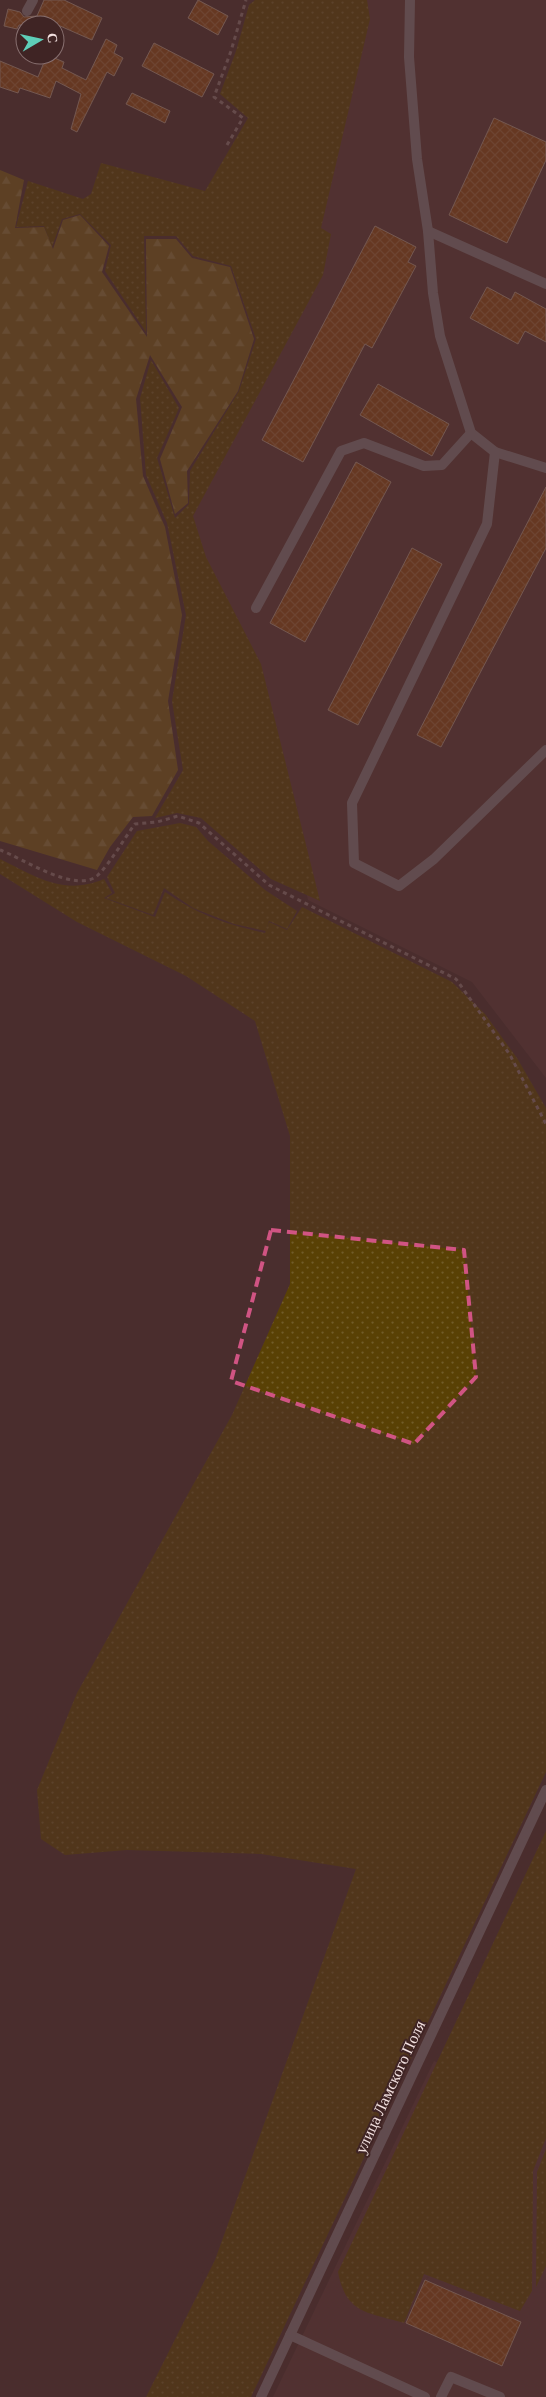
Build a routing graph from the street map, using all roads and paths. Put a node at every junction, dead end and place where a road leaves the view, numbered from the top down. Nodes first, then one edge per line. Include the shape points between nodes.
1 (33, 0) edge
2 (246, 0) edge
3 (410, 0) edge
4 (27, 11) dead end
5 (227, 145) dead end
6 (428, 231) junction
7 (546, 284) edge
8 (470, 433) junction
9 (495, 452) junction
10 (546, 468) edge
11 (256, 608) dead end
12 (546, 750) edge
13 (0, 850) edge
14 (546, 1124) edge
15 (546, 1790) edge
16 (290, 2335) junction
17 (261, 2397) edge
18 (425, 2397) edge
19 (441, 2397) edge
20 (500, 2397) edge

1 - 4 street
2 - 5 path via 214,96 243,118
3 - 6 street via 409,57 417,159
6 - 7 street
6 - 8 street via 440,336
8 - 9 street
8 - 11 street via 442,465 424,466 364,442 341,450
9 - 10 street
9 - 12 street via 487,524 352,803 354,863 399,886 434,859
13 - 14 path via 53,876 82,880 96,876 135,824 178,816 199,823 269,885 456,979 510,1055
15 - 16 street, улица Ламского Поля
16 - 17 street, улица Ламского Поля
16 - 18 street
19 - 20 street via 451,2377

